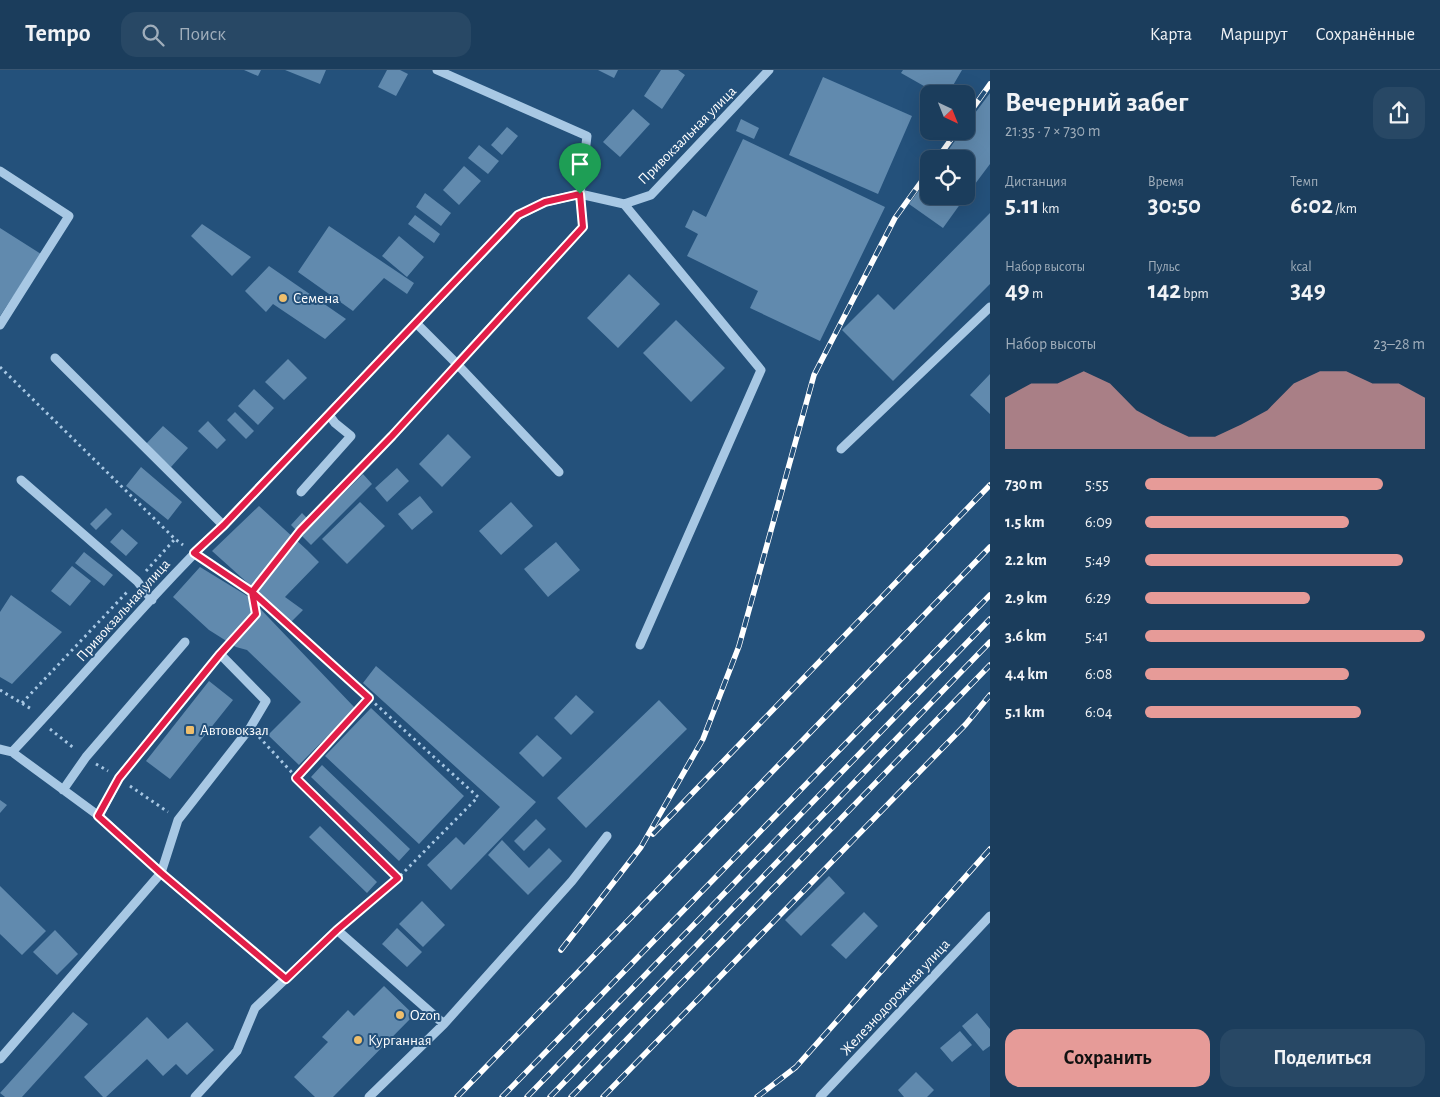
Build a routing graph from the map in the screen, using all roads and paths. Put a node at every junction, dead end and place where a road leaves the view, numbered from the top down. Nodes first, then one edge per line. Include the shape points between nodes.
1 (437, 70) edge
2 (769, 70) edge
3 (0, 171) edge
4 (580, 194) junction
5 (624, 204) junction
6 (990, 307) edge
7 (416, 323) junction
8 (0, 325) edge
9 (55, 358) dead end
10 (457, 364) junction
11 (0, 367) edge
12 (329, 415) junction
13 (841, 449) dead end
14 (559, 472) dead end
15 (21, 480) dead end
16 (301, 492) dead end
17 (224, 525) junction
18 (175, 539) junction
19 (194, 553) junction
20 (137, 581) junction
21 (252, 592) junction
22 (152, 600) junction
23 (185, 642) dead end
24 (640, 645) dead end
25 (220, 654) junction
26 (369, 698) junction
27 (22, 702) dead end
28 (250, 728) junction
29 (0, 749) edge
30 (12, 752) junction
31 (296, 778) junction
32 (63, 790) junction
33 (98, 816) junction
34 (606, 836) dead end
35 (161, 873) junction
36 (398, 878) junction
37 (990, 916) edge
38 (337, 930) junction
39 (286, 979) junction
40 (444, 1024) junction
41 (0, 1059) edge
42 (195, 1097) edge
43 (369, 1097) edge
44 (820, 1097) edge

1 - 4 street via 587,136
2 - 5 street, Привокзальная улица via 651,195
3 - 8 street via 69,216
4 - 5 street, Привокзальная улица
4 - 7 street, Привокзальная улица via 545,202 518,215
4 - 10 street via 583,227
5 - 24 street via 761,370
6 - 13 street
7 - 10 street
7 - 12 street, Привокзальная улица
9 - 17 street
10 - 14 street
10 - 21 path via 300,531
11 - 18 path
12 - 16 street via 351,436
12 - 17 street, Привокзальная улица
15 - 20 street
17 - 19 street, Привокзальная улица
18 - 19 path
18 - 20 path
19 - 21 path
19 - 22 street, Привокзальная улица
20 - 22 street
20 - 27 path
21 - 25 path via 256,614
21 - 26 path
22 - 30 street, Привокзальная улица
23 - 32 street via 86,757
25 - 28 street via 266,701
25 - 33 street via 119,778
26 - 31 path
26 - 36 path via 478,797
28 - 31 path
28 - 35 street via 178,820
29 - 30 street
30 - 32 street
31 - 36 path
32 - 33 street
33 - 35 street
34 - 40 street via 572,881
35 - 39 street
35 - 41 street
36 - 38 path
37 - 44 street, Железнодорожная улица
38 - 39 street
38 - 40 street
39 - 42 street via 255,1008 237,1051
40 - 43 street

